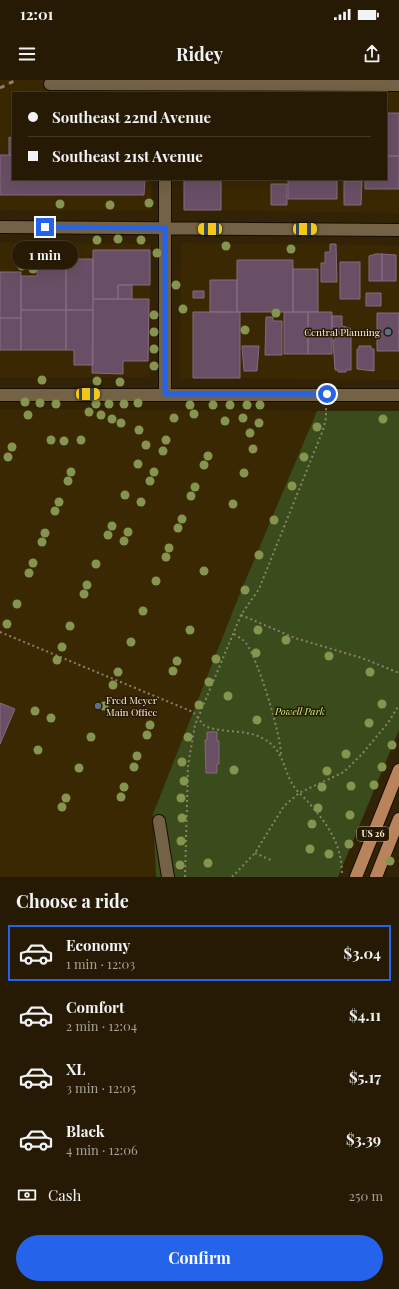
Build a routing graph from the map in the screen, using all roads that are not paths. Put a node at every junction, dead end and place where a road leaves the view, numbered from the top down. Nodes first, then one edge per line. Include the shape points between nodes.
1 (381, 83) edge
2 (50, 84) dead end
3 (399, 85) edge
4 (164, 86) edge
5 (165, 180) edge
6 (0, 226) edge
7 (165, 228) junction
8 (399, 230) edge
9 (165, 394) junction
10 (0, 395) edge
11 (399, 395) edge
12 (399, 770) edge
13 (394, 795) edge
14 (399, 820) edge
15 (159, 821) dead end
16 (168, 877) edge
17 (356, 877) edge
18 (376, 877) edge

1 - 3 street
1 - 4 street
2 - 4 street
5 - 7 street
6 - 7 street
7 - 8 street
7 - 9 street
9 - 10 street
9 - 11 street
12 - 13 main road, US 26
13 - 17 main road, US 26
14 - 18 main road, US 26
15 - 16 street

